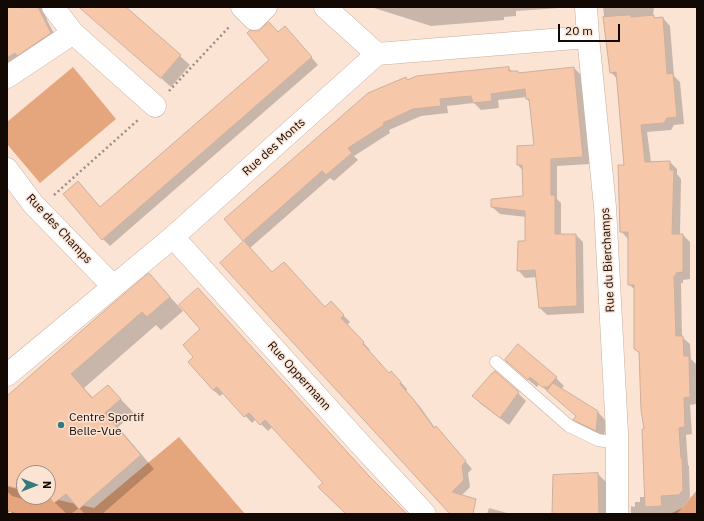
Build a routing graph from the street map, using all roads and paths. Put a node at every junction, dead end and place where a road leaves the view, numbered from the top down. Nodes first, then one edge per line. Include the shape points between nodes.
1 (53, 7) edge
2 (242, 7) edge
3 (266, 7) edge
4 (325, 7) edge
5 (586, 7) edge
6 (74, 33) junction
7 (588, 37) junction
8 (377, 54) junction
9 (7, 77) edge
10 (155, 106) dead end
11 (7, 169) edge
12 (173, 237) junction
13 (113, 286) junction
14 (496, 362) dead end
15 (7, 375) edge
16 (617, 443) junction
17 (7, 511) edge
18 (15, 514) edge
19 (426, 514) edge
20 (617, 514) edge

1 - 6 street
2 - 3 street via 254,19
4 - 8 street
5 - 7 street, Rue du Bierchamps
6 - 9 street
6 - 10 street
7 - 8 street
7 - 16 street, Rue du Bierchamps via 605,207
8 - 12 street, Rue des Monts
11 - 13 street, Rue des Champs via 33,204
12 - 13 street, Rue des Monts
12 - 19 street, Rue Oppermann
13 - 15 street, Rue des Monts
14 - 16 lane via 569,426 598,440
16 - 20 street, Rue du Bierchamps
17 - 18 path

